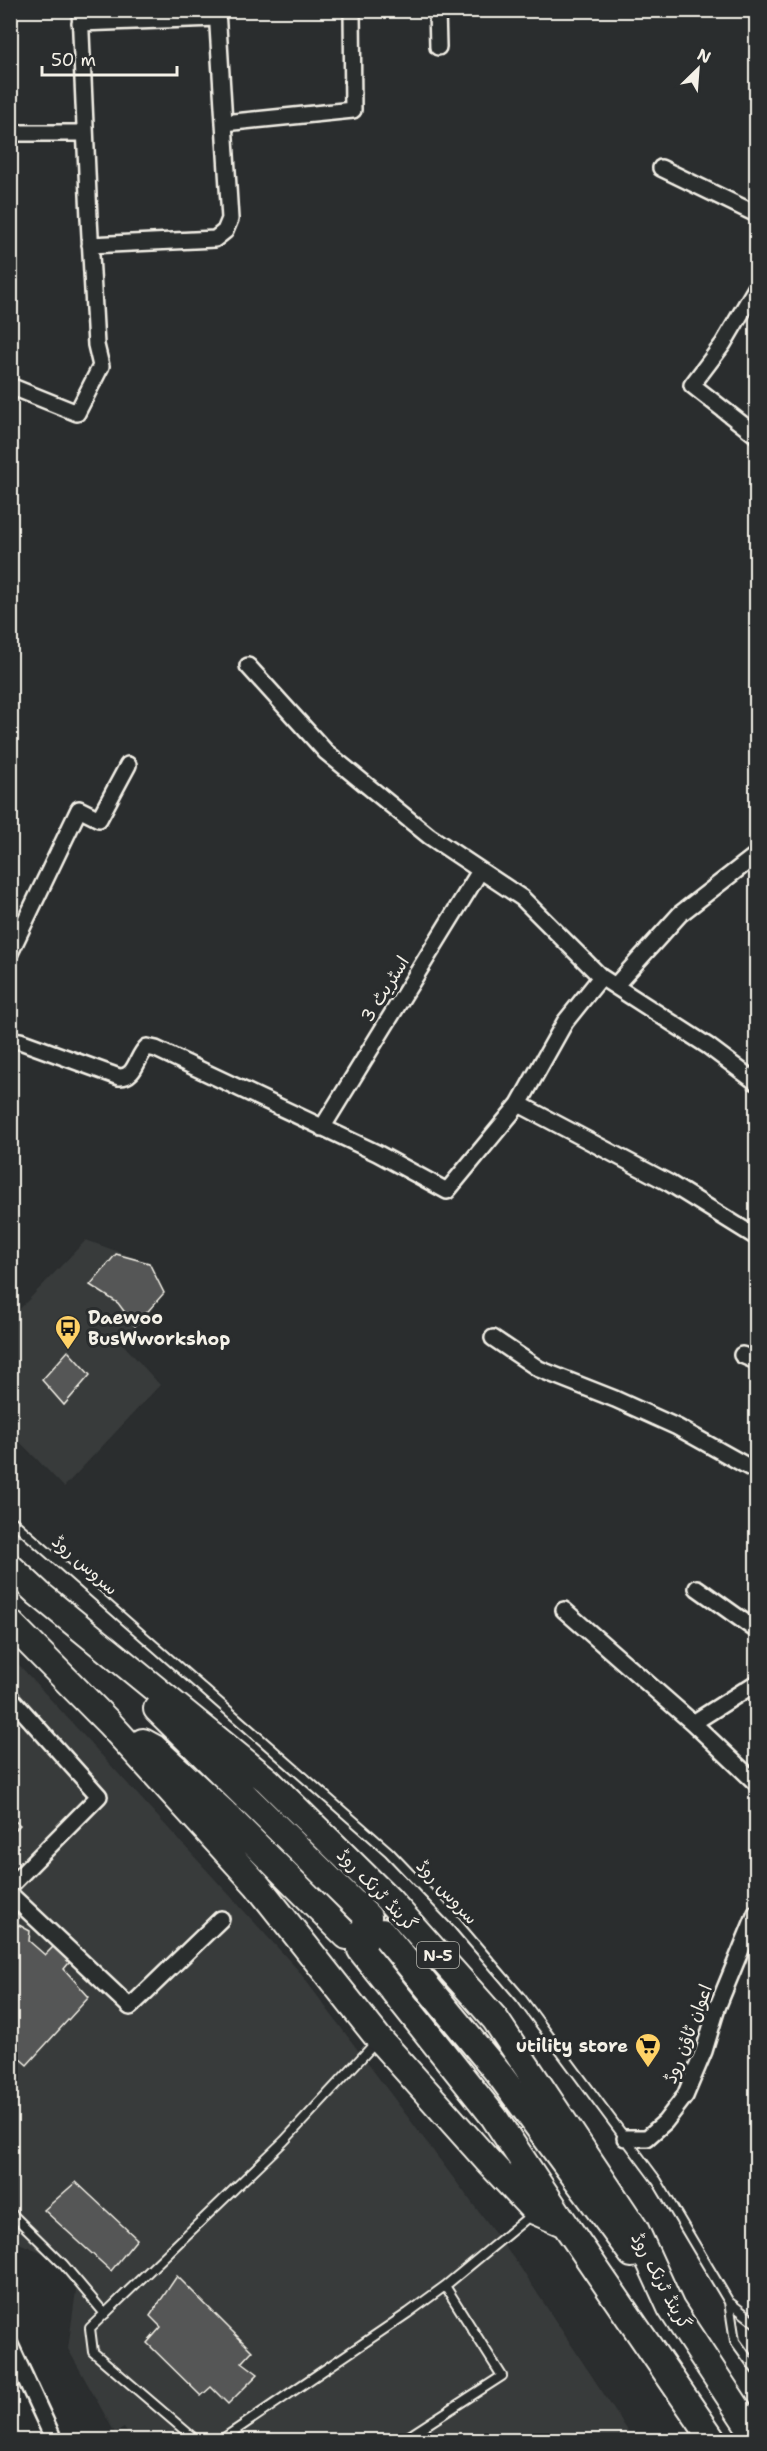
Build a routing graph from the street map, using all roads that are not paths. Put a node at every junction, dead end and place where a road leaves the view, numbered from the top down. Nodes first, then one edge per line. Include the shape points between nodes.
1 (352, 10) edge
2 (438, 10) edge
3 (217, 14) edge
4 (80, 17) edge
5 (438, 47) dead end
6 (224, 123) junction
7 (85, 133) junction
8 (10, 134) edge
9 (661, 168) dead end
10 (756, 214) edge
11 (90, 245) junction
12 (756, 288) edge
13 (10, 386) edge
14 (756, 435) edge
15 (248, 666) dead end
16 (128, 765) dead end
17 (756, 855) edge
18 (480, 871) junction
19 (10, 953) edge
20 (601, 977) junction
21 (615, 986) junction
22 (10, 1040) edge
23 (756, 1082) edge
24 (519, 1104) junction
25 (322, 1128) junction
26 (756, 1237) edge
27 (493, 1338) dead end
28 (756, 1471) edge
29 (10, 1519) edge
30 (10, 1567) edge
31 (697, 1588) dead end
32 (39, 1594) junction
33 (564, 1610) dead end
34 (10, 1623) edge
35 (756, 1630) edge
36 (756, 1683) edge
37 (10, 1697) edge
38 (109, 1723) junction
39 (693, 1723) junction
40 (756, 1783) edge
41 (10, 1886) edge
42 (10, 1894) edge
43 (756, 1912) edge
44 (221, 1919) dead end
45 (379, 2039) junction
46 (625, 2138) junction
47 (535, 2211) junction
48 (10, 2212) edge
49 (565, 2224) junction
50 (445, 2286) junction
51 (729, 2302) junction
52 (671, 2308) junction
53 (105, 2314) junction
54 (756, 2323) edge
55 (10, 2345) edge
56 (756, 2370) edge
57 (756, 2437) edge
58 (54, 2440) edge
59 (196, 2440) edge
60 (221, 2440) edge
61 (403, 2440) edge
62 (713, 2440) edge

1 - 6 street via 353,110
2 - 5 street
3 - 4 street
3 - 6 street
4 - 7 street
6 - 11 street via 230,219 225,231 215,239
7 - 8 street
7 - 11 street
9 - 10 street
11 - 13 street via 96,345 101,366 77,412
12 - 14 street via 723,344 692,385
15 - 18 street via 326,752 429,836
16 - 19 street via 99,819 79,809
17 - 21 street via 680,914
18 - 20 street via 522,898
18 - 25 street, اسٹریٹ 3
20 - 21 street
20 - 24 street via 565,1022
21 - 23 street
22 - 25 street via 119,1077 132,1072 147,1047
24 - 25 street via 447,1191
24 - 26 street via 669,1183
27 - 28 street via 538,1369 677,1427
29 - 46 lane, سروس روڈ via 389,1852 521,1998
30 - 32 highway, گرینڈ ٹرنک روڈ / N-5
31 - 35 street
32 - 38 highway via 368,1917 366,1927 355,1937 347,1936 154,1748
32 - 52 highway, گرینڈ ٹرنک روڈ / N-5 via 267,1780 389,1900 495,2019 634,2229
33 - 39 street
34 - 38 highway
36 - 39 street
37 - 41 street via 99,1796
38 - 45 highway via 257,1885
39 - 40 street
42 - 44 street via 130,2007
43 - 46 street, اعوان ٹاؤن روڈ via 685,2096 647,2138
45 - 47 highway
45 - 53 lane via 284,2142
46 - 51 lane, سروس روڈ via 657,2181
47 - 49 highway
47 - 50 lane
48 - 53 lane via 63,2264
49 - 52 highway via 494,2117 361,1950 368,1934 382,1932 500,2074
49 - 62 highway
50 - 60 lane
50 - 61 lane via 502,2376
51 - 54 lane
51 - 56 lane, سروس روڈ via 735,2341
52 - 57 highway, گرینڈ ٹرنک روڈ / N-5
53 - 59 lane via 90,2328 93,2352
55 - 58 street

